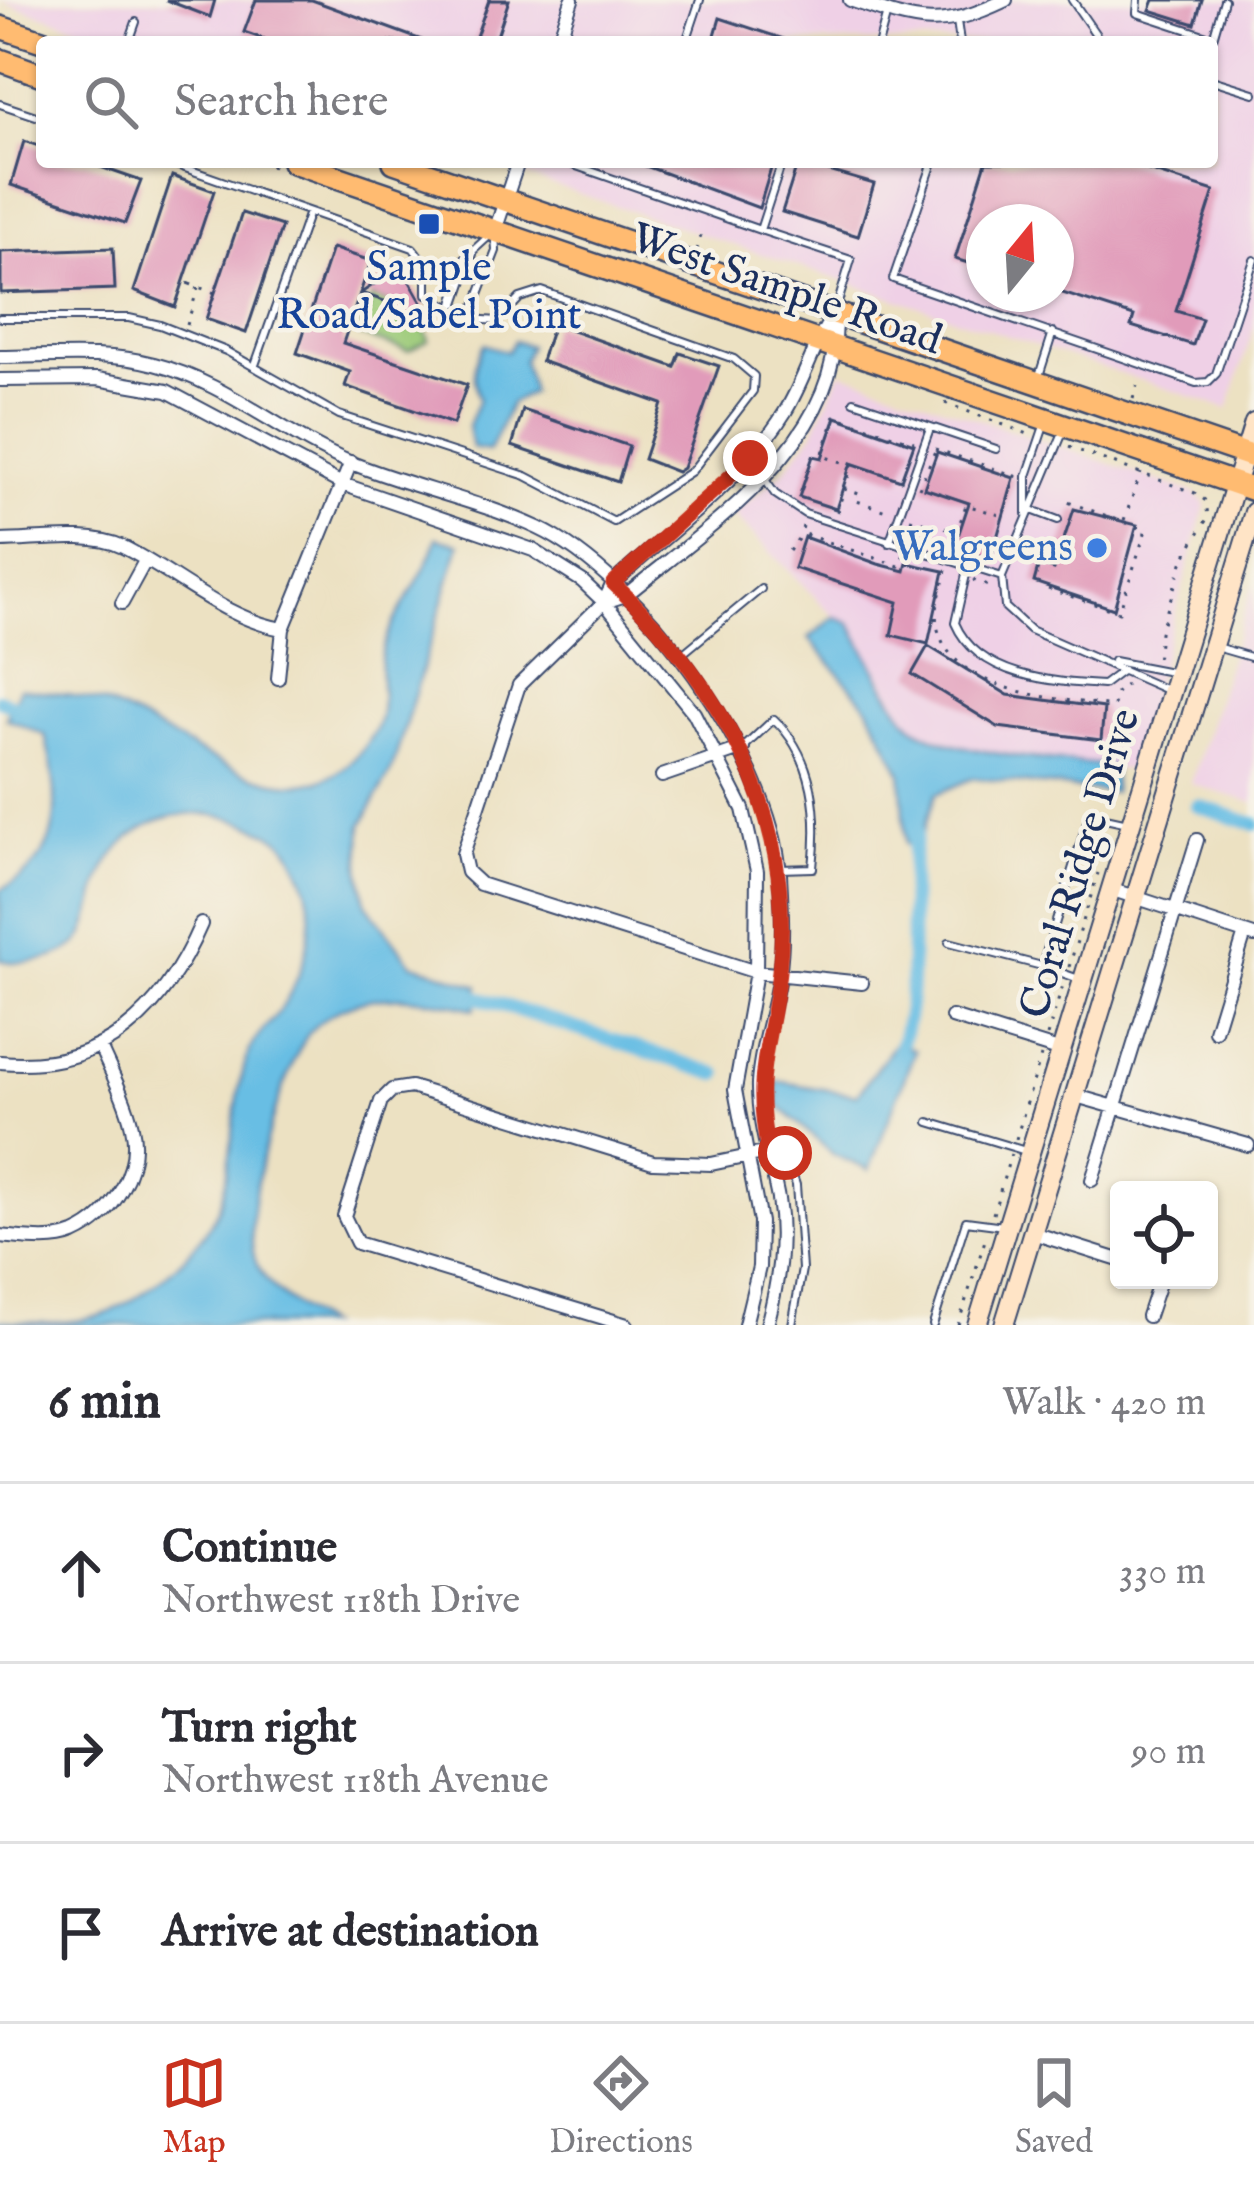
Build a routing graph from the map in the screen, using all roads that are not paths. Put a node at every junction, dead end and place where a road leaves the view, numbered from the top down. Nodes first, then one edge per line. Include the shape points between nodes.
1 (572, 0) edge
2 (700, 0) edge
3 (850, 0) edge
4 (1006, 0) edge
5 (1072, 0) edge
6 (1138, 0) edge
7 (1224, 0) edge
8 (887, 13) junction
9 (136, 22) dead end
10 (957, 22) junction
11 (0, 27) edge
12 (131, 36) edge
13 (560, 36) edge
14 (688, 36) edge
15 (881, 36) edge
16 (959, 36) edge
17 (1098, 36) edge
18 (1207, 36) edge
19 (1214, 36) edge
20 (36, 39) edge
21 (0, 60) edge
22 (36, 73) edge
23 (1218, 82) edge
24 (1254, 93) edge
25 (0, 104) edge
26 (36, 116) edge
27 (185, 168) edge
28 (293, 168) edge
29 (412, 168) edge
30 (516, 168) edge
31 (582, 168) edge
32 (780, 168) edge
33 (931, 168) edge
34 (506, 200) junction
35 (309, 212) junction
36 (760, 230) junction
37 (494, 231) junction
38 (474, 250) junction
39 (1254, 260) edge
40 (464, 286) junction
41 (481, 292) junction
42 (452, 312) junction
43 (835, 313) junction
44 (0, 318) edge
45 (470, 319) junction
46 (1053, 332) junction
47 (815, 341) junction
48 (838, 349) junction
49 (0, 357) edge
50 (255, 365) junction
51 (174, 370) junction
52 (0, 380) edge
53 (1037, 382) junction
54 (167, 391) junction
55 (854, 401) dead end
56 (1254, 423) edge
57 (930, 428) junction
58 (1052, 432) junction
59 (996, 449) dead end
60 (1249, 455) edge
61 (750, 458) junction
62 (351, 462) junction
63 (765, 477) junction
64 (342, 484) junction
65 (1245, 487) edge
66 (1028, 512) junction
67 (1254, 512) edge
68 (1058, 520) dead end
69 (0, 541) edge
70 (890, 543) junction
71 (145, 561) junction
72 (968, 566) junction
73 (1002, 577) junction
74 (613, 583) junction
75 (761, 589) dead end
76 (626, 595) junction
77 (604, 602) junction
78 (122, 603) dead end
79 (283, 629) junction
80 (1216, 647) junction
81 (678, 658) junction
82 (1254, 658) edge
83 (1110, 662) junction
84 (1123, 670) junction
85 (278, 678) dead end
86 (1174, 682) junction
87 (743, 748) junction
88 (719, 756) junction
89 (662, 776) dead end
90 (1131, 824) junction
91 (1197, 840) dead end
92 (779, 869) junction
93 (1113, 890) junction
94 (1138, 898) junction
95 (1174, 910) junction
96 (201, 924) dead end
97 (1249, 934) edge
98 (949, 942) dead end
99 (1042, 966) junction
100 (756, 972) junction
101 (779, 976) junction
102 (1075, 977) junction
103 (862, 983) dead end
104 (952, 1016) dead end
105 (1215, 1031) dead end
106 (1053, 1048) junction
107 (101, 1049) junction
108 (0, 1062) edge
109 (1076, 1096) junction
110 (1114, 1108) junction
111 (929, 1122) dead end
112 (1248, 1144) dead end
113 (1022, 1150) junction
114 (768, 1152) junction
115 (746, 1155) junction
116 (1092, 1180) dead end
117 (999, 1225) junction
118 (1033, 1233) junction
119 (0, 1236) edge
120 (1110, 1257) edge
121 (1157, 1289) edge
122 (1148, 1316) dead end
123 (792, 1324) edge
124 (627, 1325) edge
125 (745, 1325) edge
126 (767, 1325) edge
127 (933, 1325) edge
128 (977, 1325) edge
129 (1004, 1325) edge

1 - 13 street
2 - 14 lane
3 - 8 street
4 - 10 street
5 - 17 lane
6 - 18 lane via 1137,13
7 - 19 lane
8 - 10 street via 932,25
8 - 15 lane
9 - 12 lane
10 - 16 lane
11 - 20 main road
21 - 22 main road
23 - 24 lane
25 - 26 lane
27 - 35 lane
28 - 37 main road, West Sample Road
29 - 34 main road, West Sample Road
30 - 34 street
31 - 36 lane
32 - 36 lane
33 - 46 lane via 892,279
34 - 37 street
34 - 43 main road, West Sample Road
35 - 42 lane via 413,248 427,266 427,294
35 - 50 lane
36 - 43 lane via 851,260
37 - 38 lane
37 - 41 lane via 496,251
37 - 47 main road, West Sample Road
38 - 40 lane
38 - 42 lane
39 - 46 lane via 1208,382
40 - 41 lane
40 - 42 lane
41 - 45 lane
42 - 45 lane
43 - 47 street
43 - 48 street
43 - 53 main road, West Sample Road
44 - 50 lane via 128,318
45 - 50 lane via 498,321 520,298 542,291 734,359 755,385 692,471 614,522 526,476 339,415
46 - 53 lane
47 - 48 main road, West Sample Road
47 - 61 street via 785,413
48 - 58 main road, West Sample Road
48 - 63 street via 802,428
49 - 51 street via 100,356
51 - 54 street
51 - 62 street
52 - 54 street via 97,379
53 - 60 main road, West Sample Road
54 - 64 street
55 - 57 lane
56 - 60 main road, Coral Ridge Drive
57 - 59 lane
57 - 70 lane
58 - 65 main road, West Sample Road
58 - 66 lane
58 - 66 lane via 1028,476
60 - 65 main road, Coral Ridge Drive
61 - 63 lane
61 - 74 street
62 - 64 street
62 - 74 street via 537,527
63 - 70 lane via 785,504
63 - 76 street
64 - 77 street via 533,550
64 - 79 street
65 - 86 main road, Coral Ridge Drive
66 - 68 lane
66 - 73 lane
67 - 80 main road, Coral Ridge Drive
69 - 71 street via 94,540
70 - 72 lane
71 - 78 street
71 - 79 street
72 - 73 lane
72 - 84 lane via 955,623 966,643 1021,674 1103,685
73 - 83 lane via 1015,620
74 - 76 street
74 - 77 street
75 - 81 lane
76 - 77 street
76 - 81 street
77 - 88 street
77 - 100 street via 519,685 463,854 467,872 480,884
79 - 85 street
80 - 82 lane
80 - 94 main road, Coral Ridge Drive
81 - 87 street
83 - 84 lane
83 - 86 lane via 1156,668
84 - 86 lane
86 - 90 main road, Coral Ridge Drive
87 - 88 street
87 - 92 street
87 - 92 lane via 774,718 797,746 817,807 813,868
88 - 89 street
88 - 100 street via 743,809 757,871
90 - 93 main road, Coral Ridge Drive
90 - 99 lane via 1087,822
91 - 95 street
92 - 101 street
93 - 94 street
93 - 102 main road, Coral Ridge Drive
94 - 95 street
94 - 109 main road, Coral Ridge Drive
95 - 97 street
95 - 110 street
96 - 107 street via 167,987
97 - 105 street
98 - 99 lane
99 - 102 lane
100 - 101 street
100 - 115 street via 736,1073
101 - 103 street
101 - 114 street via 758,1080
102 - 106 main road, Coral Ridge Drive
104 - 106 street
106 - 113 main road, Coral Ridge Drive
107 - 108 street
107 - 119 street via 134,1131 121,1192 72,1235
109 - 110 street
109 - 118 main road, Coral Ridge Drive
110 - 112 street
110 - 116 street
111 - 113 lane
113 - 117 main road, Coral Ridge Drive
114 - 115 street
114 - 123 lane via 785,1153 796,1185 802,1269
114 - 126 street via 781,1255
115 - 124 street via 711,1164 653,1162 411,1088 382,1101 344,1216 357,1243
115 - 125 street via 760,1222
117 - 127 lane via 966,1221
117 - 128 main road, Coral Ridge Drive
118 - 120 street
118 - 129 main road, Coral Ridge Drive
121 - 122 street

